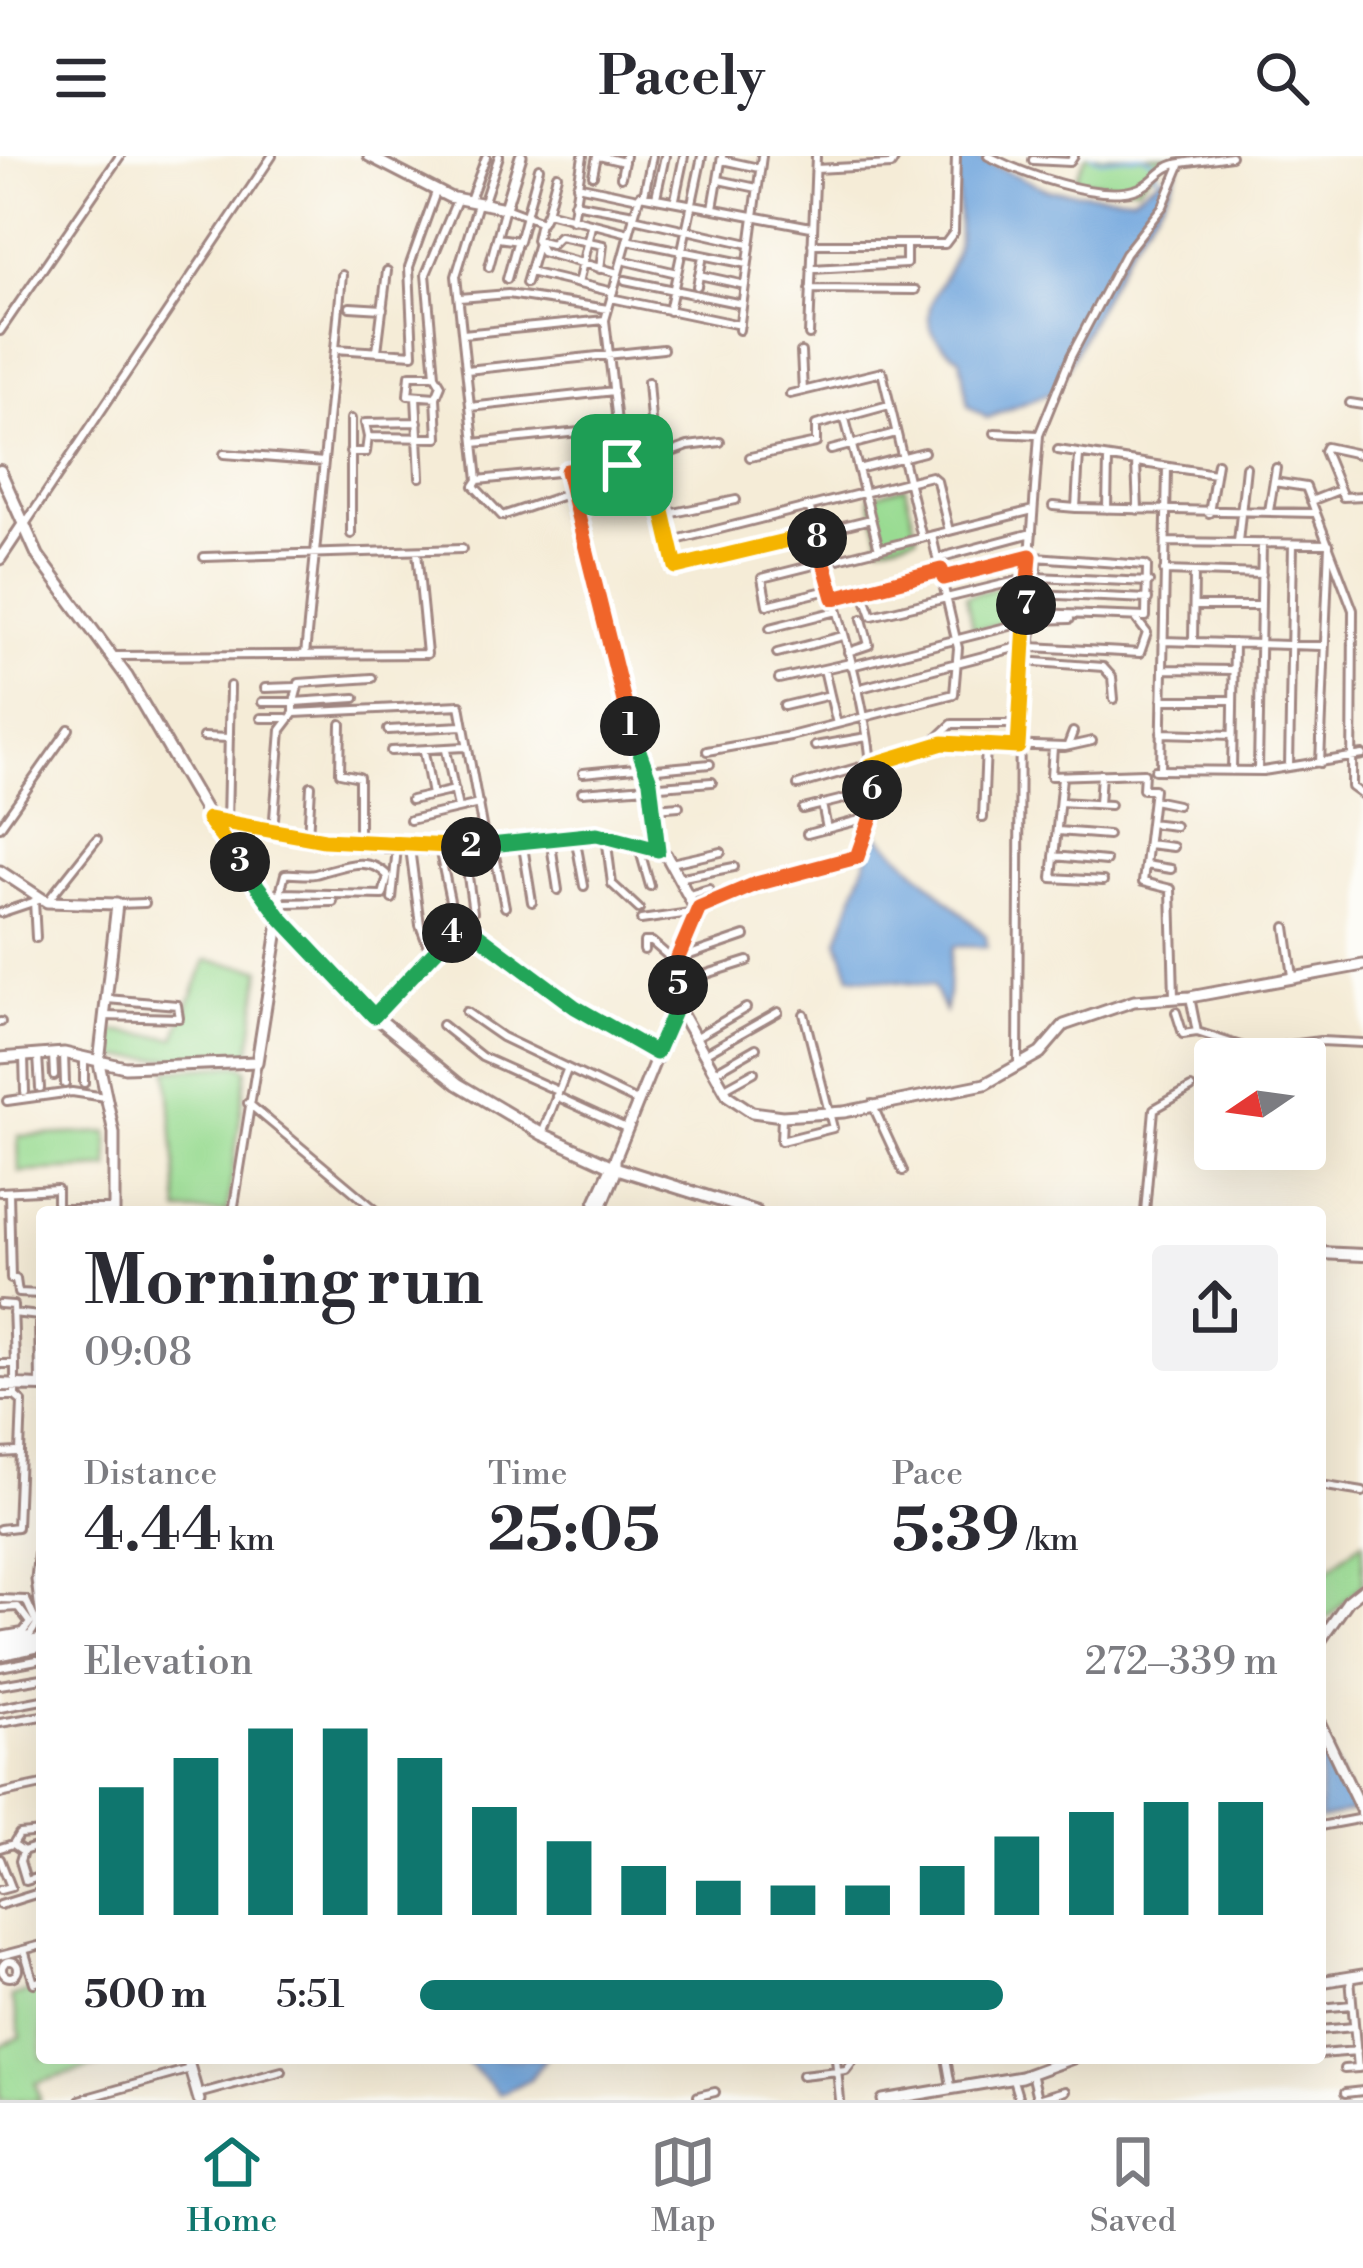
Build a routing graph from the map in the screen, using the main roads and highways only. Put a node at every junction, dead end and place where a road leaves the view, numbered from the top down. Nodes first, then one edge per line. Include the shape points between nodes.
1 (0, 471) edge
2 (228, 851) junction
3 (278, 919) junction
4 (613, 1167) junction
5 (719, 1206) edge
6 (737, 1206) edge
7 (1326, 1250) edge
8 (1363, 1252) edge

1 - 2 main road via 38,556 113,656
2 - 3 main road
2 - 3 main road
3 - 4 main road via 374,1016 458,1084
3 - 4 main road via 362,1014 456,1088 536,1138
4 - 5 main road
4 - 6 main road
7 - 8 main road

